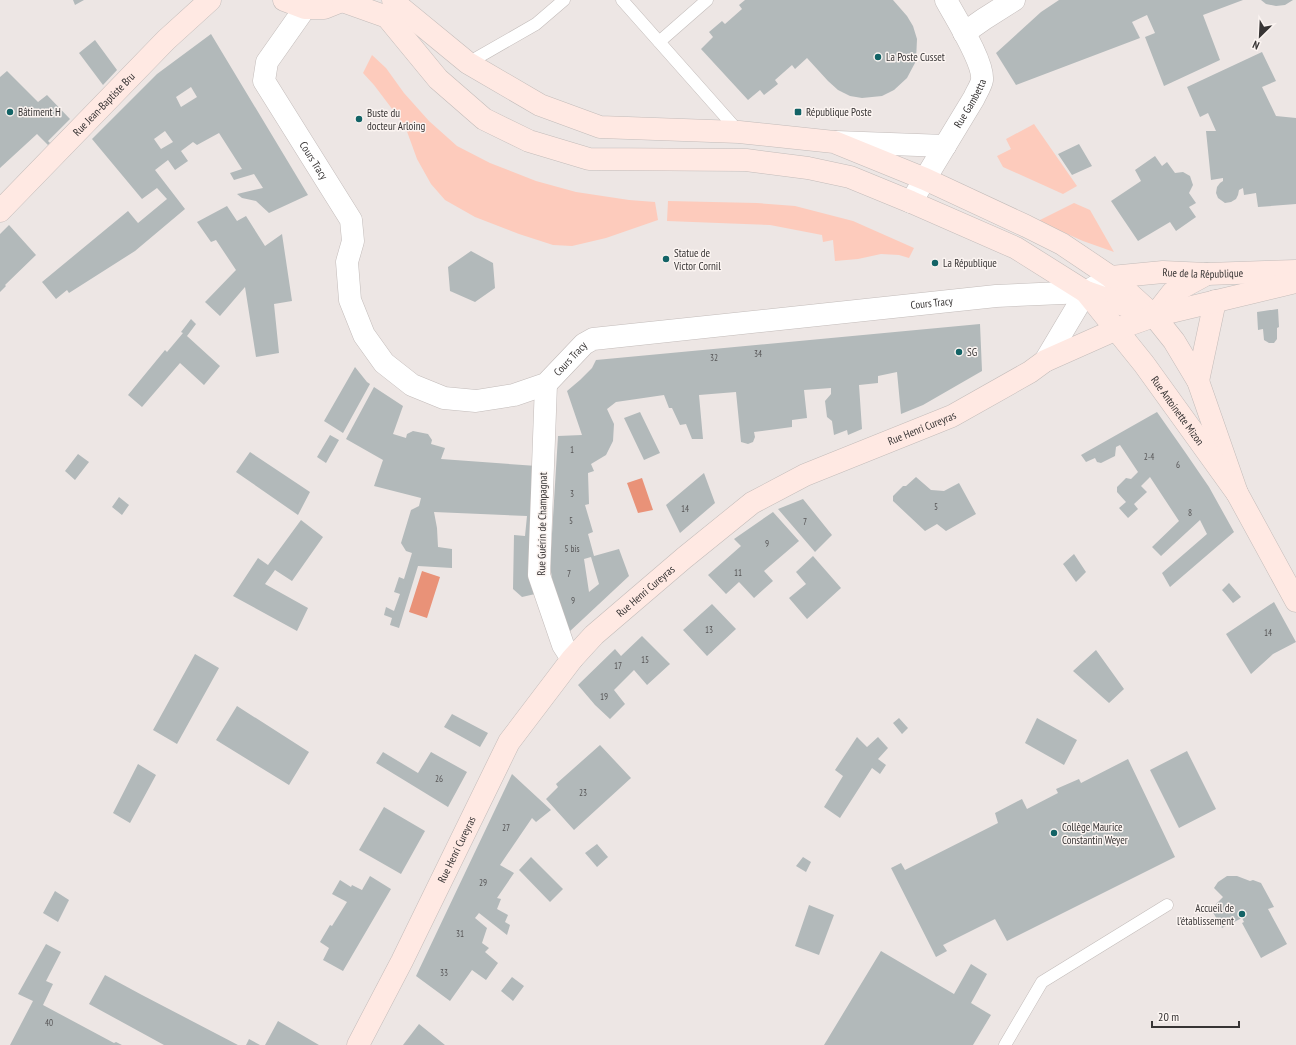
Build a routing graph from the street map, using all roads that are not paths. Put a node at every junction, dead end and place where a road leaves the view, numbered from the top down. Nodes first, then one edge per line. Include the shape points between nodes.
1 (210, 0) edge
2 (284, 0) edge
3 (393, 0) edge
4 (564, 0) edge
5 (622, 0) edge
6 (707, 0) edge
7 (946, 0) edge
8 (1014, 0) edge
9 (343, 1) edge
10 (305, 8) junction
11 (964, 33) junction
12 (659, 42) junction
13 (468, 63) junction
14 (739, 132) junction
15 (834, 142) junction
16 (945, 146) junction
17 (925, 179) junction
18 (911, 202) junction
19 (0, 211) edge
20 (1296, 272) edge
21 (1207, 274) junction
22 (1111, 277) junction
23 (1296, 282) edge
24 (1086, 292) junction
25 (1215, 301) junction
26 (1154, 316) junction
27 (1117, 329) junction
28 (1045, 361) junction
29 (1198, 381) junction
30 (546, 384) junction
31 (1237, 493) junction
32 (1296, 601) edge
33 (572, 659) junction
34 (1167, 904) dead end
35 (358, 1045) edge
36 (1005, 1045) edge

1 - 19 main road, Rue Jean-Baptiste Bru via 166,40
2 - 10 main road
3 - 13 main road
4 - 13 lane via 536,24
5 - 12 lane
6 - 12 lane
7 - 11 street, Rue Gambetta
8 - 11 street
9 - 10 main road via 324,8
9 - 18 main road via 387,16 443,84 484,119 529,141 589,159 746,160 808,168 850,177
10 - 30 street, Cours Tracy via 267,62 264,81 351,220 353,241 347,262 350,300 364,335 384,362 412,385 444,398 476,401 514,395
11 - 16 street, Rue Gambetta via 980,64 982,80
12 - 14 lane
13 - 14 main road via 540,105 600,127
14 - 15 main road
15 - 16 street
15 - 17 main road
16 - 17 street, Rue Gambetta
17 - 18 street, Rue Gambetta
17 - 22 main road via 1062,244
18 - 24 main road via 1016,248
20 - 21 main road, Rue de la République
21 - 22 main road, Rue de la République via 1163,272
21 - 26 main road via 1172,293
22 - 24 street
22 - 26 main road
23 - 25 main road, Rue de la République
24 - 26 main road
24 - 27 main road, Rue Antoinette Mizon
24 - 28 street
24 - 30 street, Cours Tracy via 996,296 593,339 584,344
25 - 26 main road, Rue de la République
25 - 29 main road
26 - 27 main road, Rue de la République
26 - 29 main road, Rue Antoinette Mizon via 1174,341
27 - 28 main road, Rue Henri Cureyras
27 - 31 main road, Rue Antoinette Mizon
28 - 33 main road, Rue Henri Cureyras via 952,416 805,475 752,503 594,635
29 - 31 main road, Rue Antoinette Mizon
30 - 33 street, Rue Guérin de Champagnat via 539,575 563,645
31 - 32 main road, Rue Antoinette Mizon
33 - 35 main road, Rue Henri Cureyras via 509,742
34 - 36 lane via 1042,982

